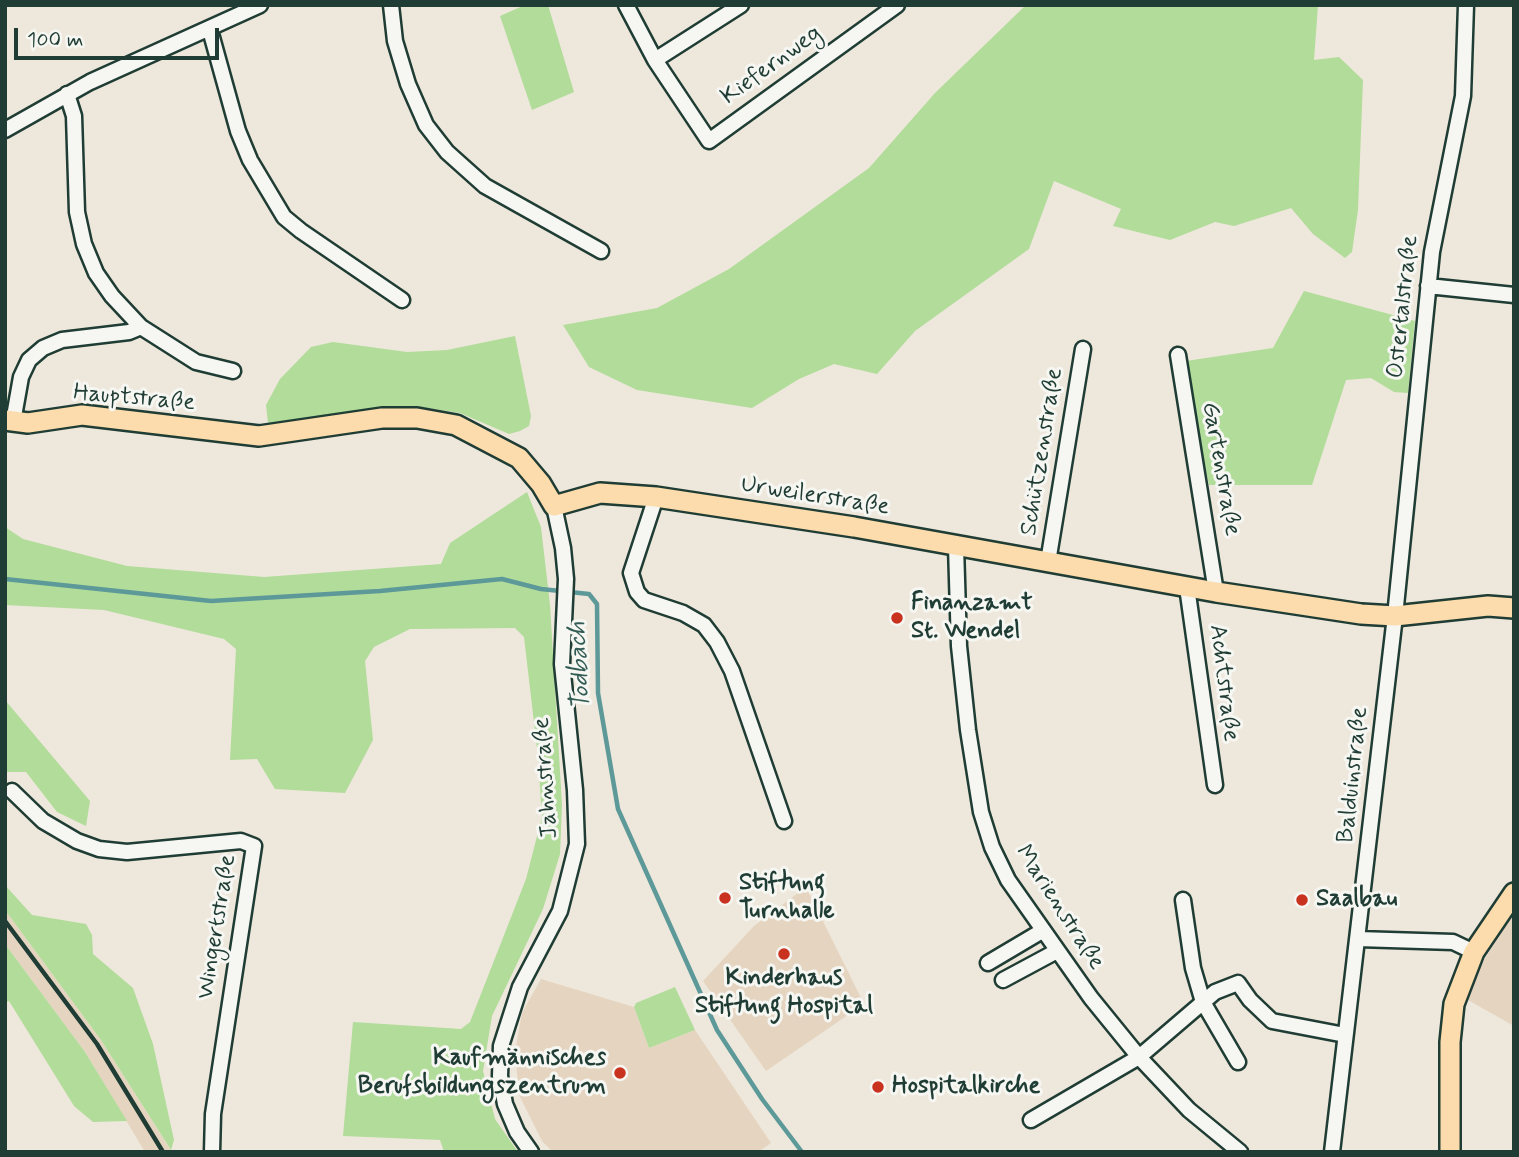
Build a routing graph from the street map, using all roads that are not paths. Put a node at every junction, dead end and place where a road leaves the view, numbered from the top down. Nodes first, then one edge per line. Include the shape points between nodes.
1 (260, 5) edge
2 (391, 5) edge
3 (626, 5) edge
4 (741, 5) edge
5 (897, 5) edge
6 (1466, 5) edge
7 (210, 30) junction
8 (655, 60) junction
9 (67, 94) junction
10 (5, 130) edge
11 (601, 251) dead end
12 (1429, 286) junction
13 (1514, 295) edge
14 (402, 300) dead end
15 (141, 327) junction
16 (1083, 349) dead end
17 (1178, 355) dead end
18 (233, 371) dead end
19 (9, 421) edge
20 (656, 497) junction
21 (554, 506) junction
22 (956, 546) junction
23 (1048, 562) junction
24 (1187, 587) junction
25 (1216, 592) junction
26 (1514, 608) edge
27 (1395, 616) junction
28 (1215, 785) dead end
29 (12, 791) dead end
30 (784, 821) dead end
31 (1514, 893) edge
32 (1184, 900) dead end
33 (1042, 931) junction
34 (1358, 939) junction
35 (1056, 951) junction
36 (1474, 952) junction
37 (988, 963) dead end
38 (1003, 981) dead end
39 (1203, 1002) junction
40 (1345, 1035) junction
41 (1139, 1057) junction
42 (1238, 1062) dead end
43 (1031, 1119) dead end
44 (212, 1152) edge
45 (531, 1152) edge
46 (1240, 1152) edge
47 (1332, 1152) edge
48 (1451, 1152) edge

1 - 7 street
2 - 11 street via 395,41 408,84 426,125 447,152 485,186
3 - 8 street
4 - 8 street
5 - 8 street, Kiefernweg via 709,141
6 - 12 street, Ostertalstraße via 1464,96 1438,212
7 - 9 street
7 - 14 street via 238,131 279,208 301,231
9 - 10 street
9 - 15 street via 74,116 77,212 84,244 112,296
12 - 13 street
12 - 27 street, Ostertalstraße
15 - 18 street via 196,362
15 - 19 street via 62,340 43,348 29,360 21,377
16 - 23 street, Schützenstraße
17 - 25 street, Gartenstraße
19 - 21 main road, Hauptstraße via 82,415 258,436 382,418 416,418 456,425 520,458
20 - 21 main road, Urweilerstraße via 600,493
20 - 22 main road, Urweilerstraße
20 - 30 street via 631,573 637,592 644,600 704,625 717,642 732,671
21 - 45 street, Jahnstraße via 566,579 562,675 577,844 560,911 520,988 501,1046 505,1104
22 - 23 main road, Urweilerstraße
22 - 33 street, Marienstraße via 959,646 981,813 1008,880
23 - 24 main road, Urweilerstraße
24 - 25 main road, Urweilerstraße
24 - 28 street, Achtstraße
25 - 27 main road, Urweilerstraße
26 - 27 main road, Urweilerstraße via 1488,606
27 - 34 street, Balduinstraße
29 - 44 street, Wingertstraße via 43,821 100,849 127,852 241,841 254,846 213,1114
31 - 36 main road
32 - 39 street via 1193,968
33 - 35 street, Marienstraße
33 - 37 street
34 - 36 street via 1453,942
34 - 40 street, Balduinstraße
35 - 38 street
35 - 41 street, Marienstraße
36 - 48 main road via 1454,1004
39 - 40 street via 1238,983 1272,1021
39 - 41 street
39 - 42 street
40 - 47 street, Balduinstraße
41 - 43 street
41 - 46 street, Marienstraße via 1189,1110

